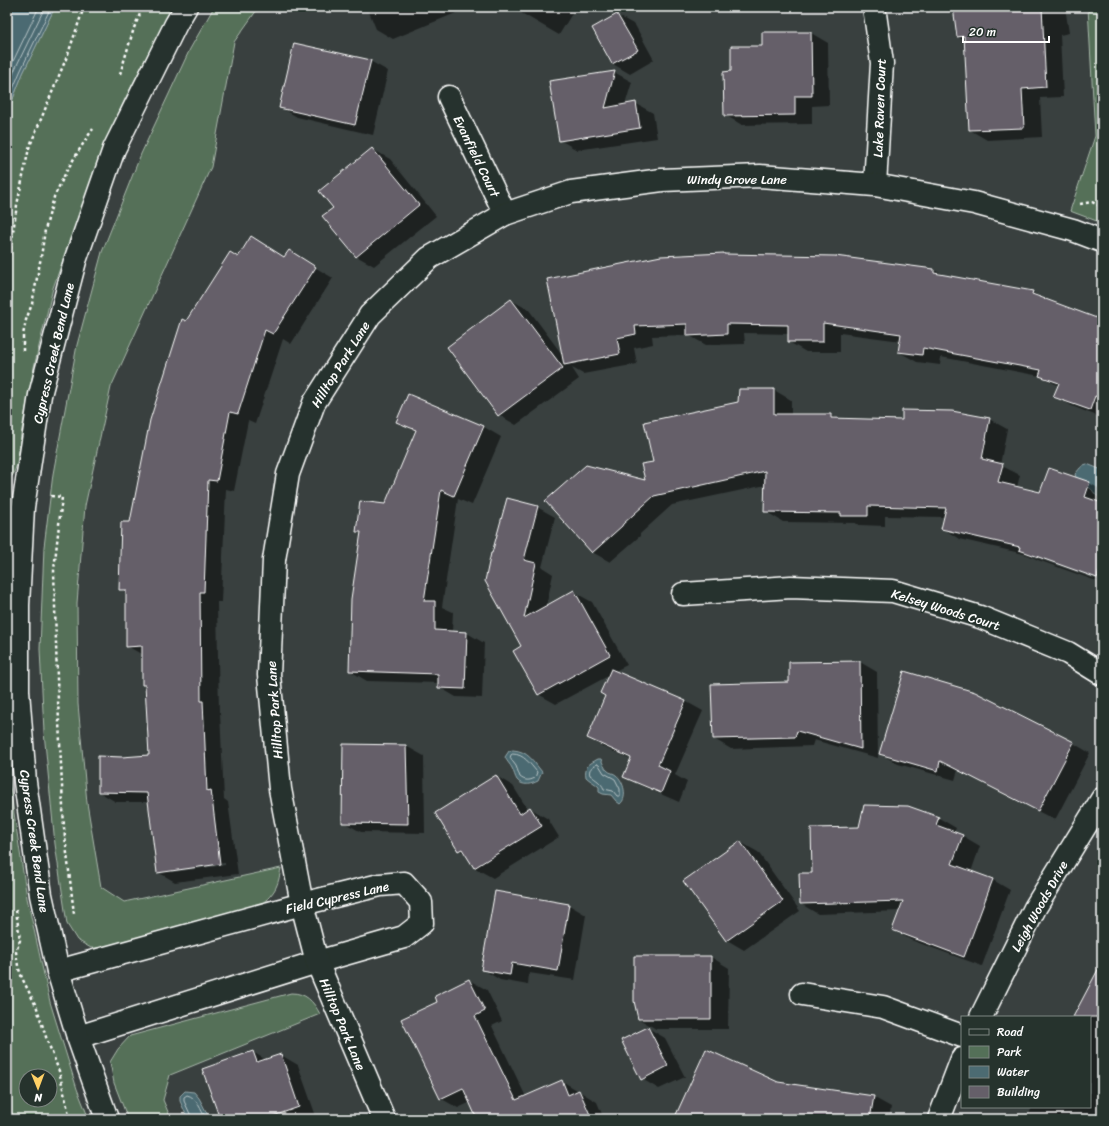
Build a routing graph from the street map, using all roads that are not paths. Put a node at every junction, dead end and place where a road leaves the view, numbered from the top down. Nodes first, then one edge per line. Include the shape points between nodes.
1 (186, 7) edge
2 (874, 7) edge
3 (448, 97) dead end
4 (875, 185) junction
5 (505, 214) junction
6 (1102, 241) edge
7 (429, 258) joint
8 (15, 506) edge
9 (683, 594) dead end
10 (1102, 674) edge
11 (1102, 799) edge
12 (302, 904) junction
13 (317, 962) junction
14 (58, 971) junction
15 (802, 994) dead end
16 (981, 1016) edge
17 (961, 1036) edge
18 (78, 1037) junction
19 (961, 1062) edge
20 (107, 1119) edge
21 (384, 1119) edge
22 (939, 1119) edge

1 - 8 street, Cypress Creek Bend Lane via 114,149 75,260 40,395
2 - 4 street, Lake Raven Court via 882,63
3 - 5 street, Evanfield Court
4 - 5 street, Windy Grove Lane via 760,176 662,180 571,192
4 - 6 street, Windy Grove Lane via 974,203 1073,230
5 - 7 street, Windy Grove Lane
7 - 12 street, Hilltop Park Lane via 370,315 314,403 288,474 274,560 269,676 280,789
8 - 14 street, Cypress Creek Bend Lane via 18,691 25,782 41,895
9 - 10 street, Kelsey Woods Court via 791,587 893,592 980,616 1068,653
11 - 16 street, Leigh Woods Drive via 1035,908
12 - 13 street, Hilltop Park Lane
12 - 13 street, Field Cypress Lane via 380,885 404,882 421,902 422,923 404,937
12 - 14 street, Field Cypress Lane
13 - 18 street, Field Cypress Lane
13 - 21 street, Hilltop Park Lane
14 - 18 street, Cypress Creek Bend Lane
15 - 17 street via 883,1007
18 - 20 street, Cypress Creek Bend Lane
19 - 22 street

